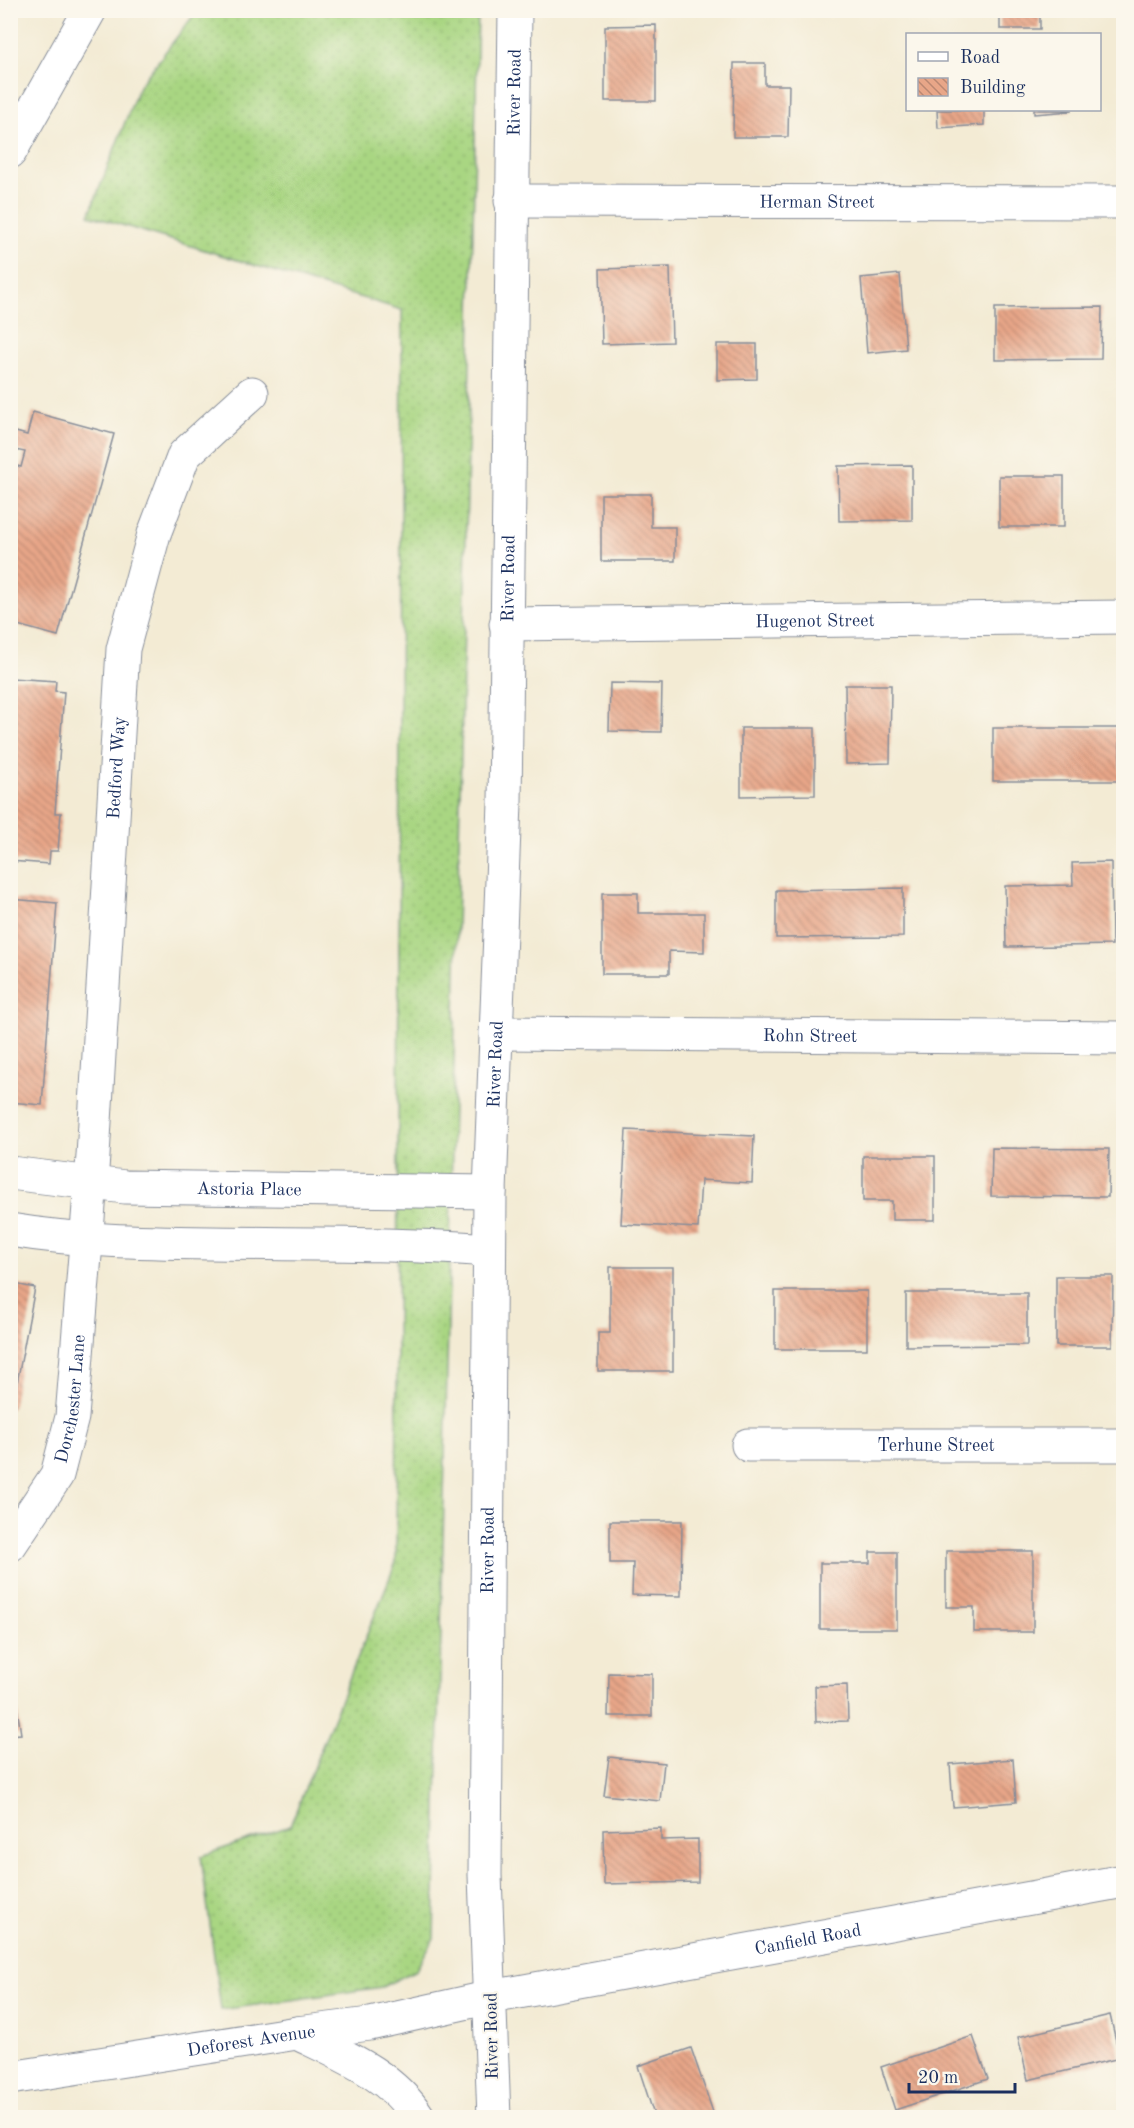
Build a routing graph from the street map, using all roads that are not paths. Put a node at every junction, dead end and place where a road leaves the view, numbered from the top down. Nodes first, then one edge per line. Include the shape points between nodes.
1 (90, 10) edge
2 (515, 10) edge
3 (10, 152) edge
4 (511, 201) junction
5 (1124, 201) edge
6 (252, 393) dead end
7 (1124, 617) edge
8 (506, 624) junction
9 (496, 1033) junction
10 (1124, 1038) edge
11 (10, 1173) edge
12 (90, 1183) junction
13 (490, 1192) junction
14 (10, 1230) edge
15 (86, 1238) junction
16 (489, 1250) junction
17 (748, 1445) dead end
18 (1124, 1445) edge
19 (10, 1545) edge
20 (1124, 1881) edge
21 (491, 1997) junction
22 (297, 2033) junction
23 (10, 2078) edge
24 (419, 2118) edge
25 (494, 2118) edge

1 - 3 street
2 - 4 street, River Road
4 - 5 street, Herman Street
4 - 8 street, River Road
6 - 12 street, Bedford Way via 184,455 154,534 123,649
7 - 8 street, Hugenot Street
8 - 9 street, River Road via 505,803
9 - 10 street, Rohn Street
9 - 13 street, River Road
11 - 12 street, Astoria Place
12 - 13 street, Astoria Place via 125,1187
12 - 15 street, Bedford Way
13 - 16 street, River Road
14 - 15 street
15 - 16 street via 427,1245
15 - 19 street, Dorchester Lane via 72,1417 57,1475
16 - 21 street, River Road via 485,1875
17 - 18 street, Terhune Street
20 - 21 street, Canfield Road
21 - 22 street, Deforest Avenue via 370,2024
21 - 25 street, River Road
22 - 23 street, Deforest Avenue
22 - 24 street via 380,2077

